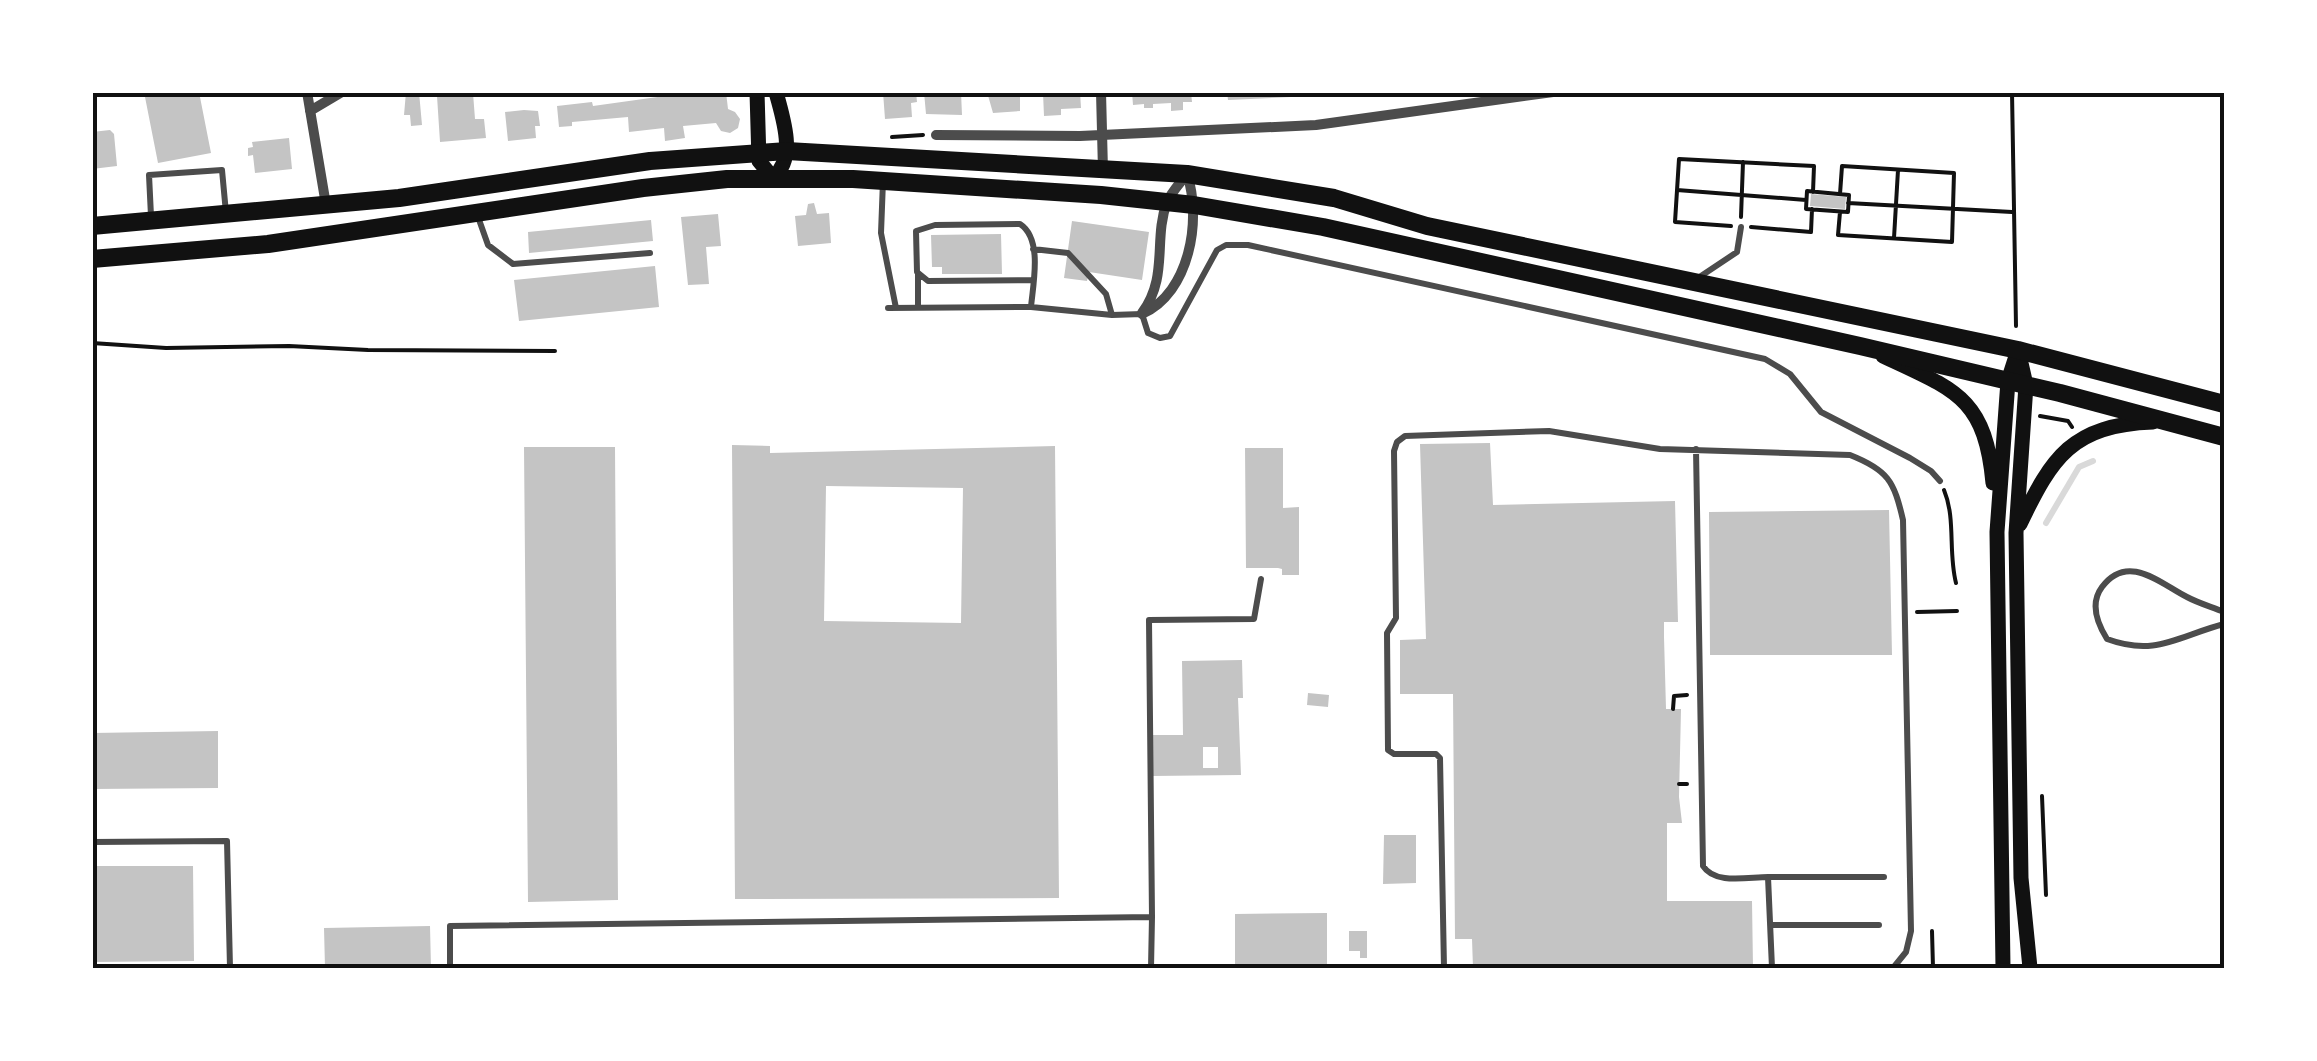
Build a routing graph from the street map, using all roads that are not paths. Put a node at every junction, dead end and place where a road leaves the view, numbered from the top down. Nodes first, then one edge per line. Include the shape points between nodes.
1 (306, 92) edge
2 (342, 92) edge
3 (756, 92) edge
4 (776, 92) edge
5 (1100, 92) edge
6 (1552, 92) edge
7 (310, 111) junction
8 (936, 135) dead end
9 (1102, 135) junction
10 (787, 151) junction
11 (758, 152) junction
12 (1102, 171) junction
13 (1187, 174) junction
14 (774, 178) junction
15 (883, 180) junction
16 (1167, 203) junction
17 (326, 206) junction
18 (1194, 206) junction
19 (477, 214) junction
20 (226, 215) junction
21 (152, 222) junction
22 (92, 226) edge
23 (1741, 226) road end
24 (1034, 249) junction
25 (650, 253) dead end
26 (92, 260) edge
27 (918, 272) junction
28 (1032, 280) junction
29 (1693, 282) junction
30 (918, 308) junction
31 (1031, 308) junction
32 (1142, 314) junction
33 (1112, 315) junction
34 (1860, 346) junction
35 (2018, 350) junction
36 (2017, 383) junction
37 (2224, 404) edge
38 (2165, 421) junction
39 (2224, 437) edge
40 (1696, 449) junction
41 (1940, 482) road end
42 (1997, 532) junction
43 (2016, 532) junction
44 (1261, 579) dead end
45 (2224, 612) edge
46 (2224, 624) edge
47 (92, 842) edge
48 (1768, 877) junction
49 (1884, 877) dead end
50 (1152, 917) junction
51 (1879, 925) dead end
52 (1771, 926) junction
53 (230, 968) edge
54 (450, 968) edge
55 (1151, 968) edge
56 (1444, 968) edge
57 (1772, 968) edge
58 (1893, 968) edge
59 (2004, 968) edge
60 (2030, 968) edge

1 - 7 street
2 - 7 street
3 - 11 main road
4 - 10 main road
5 - 9 street
6 - 9 street via 1316,125
7 - 17 street
8 - 9 street
9 - 12 street
10 - 11 main road
10 - 12 main road
10 - 14 main road
11 - 14 main road
11 - 17 main road
12 - 13 main road
13 - 16 street
13 - 18 street
13 - 29 main road via 1334,198 1426,226
14 - 15 main road
14 - 19 main road via 643,188
15 - 16 main road
15 - 30 lane via 881,233 892,308
16 - 18 main road
16 - 32 street via 1160,271
17 - 20 main road
18 - 32 street via 1178,281 1166,299
18 - 34 main road via 1323,228
19 - 25 lane via 488,245 513,264
19 - 26 main road
20 - 21 main road
20 - 21 lane via 222,170 149,175
21 - 22 main road
23 - 29 lane via 1737,252
24 - 27 lane via 1020,224 924,226 915,239
24 - 28 lane
24 - 33 lane via 1068,252 1106,294
27 - 28 lane via 928,280
27 - 30 lane
28 - 31 lane
29 - 35 main road
30 - 31 lane
31 - 33 lane
32 - 33 lane
32 - 41 lane via 1154,337 1174,334 1217,250 1248,245 1765,359 1790,374 1821,412 1910,458
34 - 36 main road
34 - 42 main road via 1943,384 1978,417 1989,446
35 - 36 main road
35 - 37 main road
36 - 38 main road
36 - 42 main road
36 - 43 main road
38 - 39 main road
38 - 43 main road via 2115,427 2070,447 2044,474
40 - 48 lane via 1702,866 1716,877
40 - 56 lane via 1549,431 1405,436 1394,450 1396,618 1386,633 1388,750 1440,758
40 - 58 lane via 1850,456 1877,466 1895,488 1903,520 1911,941
42 - 59 main road
43 - 60 main road via 2021,878
44 - 50 lane via 1254,619 1150,620
45 - 46 lane via 2142,572 2114,575 2095,606 2106,639 2132,648
47 - 53 lane via 227,841
48 - 49 lane
48 - 52 lane
50 - 54 lane via 450,926
50 - 55 lane
51 - 52 lane
52 - 57 lane

